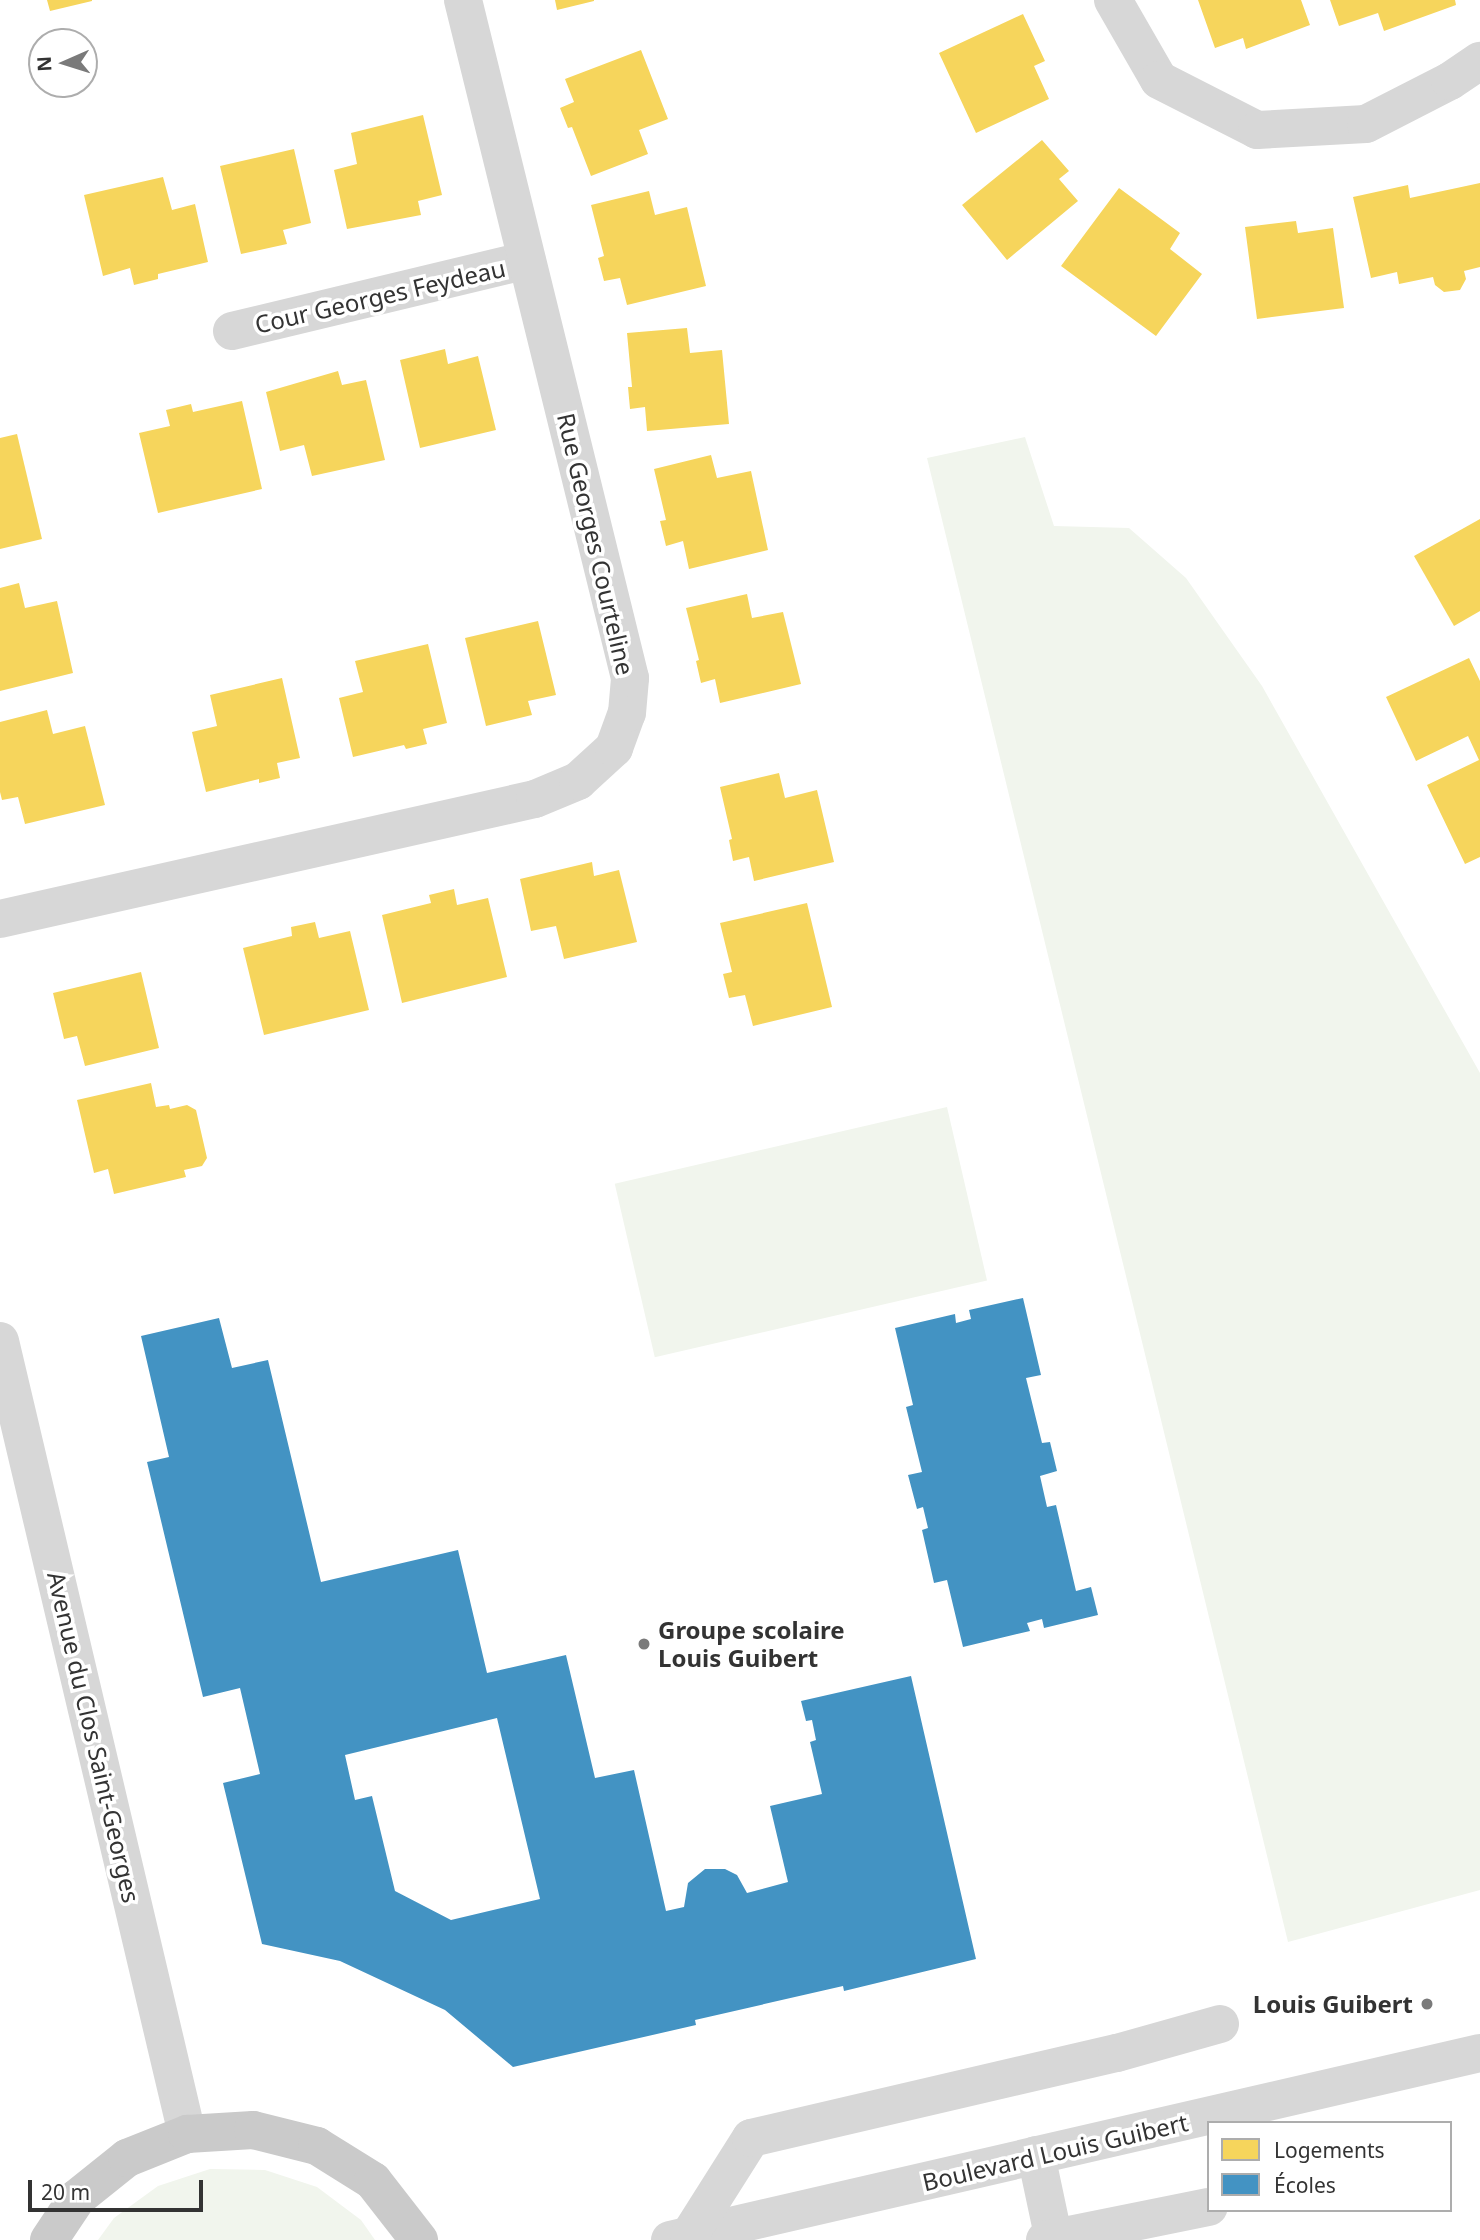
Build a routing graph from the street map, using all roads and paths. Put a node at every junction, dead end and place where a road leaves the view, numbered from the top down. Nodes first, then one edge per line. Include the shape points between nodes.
1 (463, 0) edge
2 (1113, 0) edge
3 (1480, 61) edge
4 (527, 260) junction
5 (232, 331) dead end
6 (0, 919) edge
7 (0, 1341) edge
8 (1220, 2024) dead end
9 (1480, 2053) edge
10 (187, 2134) junction
11 (1036, 2155) junction
12 (1207, 2207) edge
13 (683, 2239) edge
14 (1051, 2239) edge
15 (49, 2240) edge
16 (419, 2240) edge

1 - 4 street, Rue Georges Courteline
2 - 3 street via 1159,80 1257,130 1366,124
4 - 5 street, Cour Georges Feydeau
4 - 6 street, Rue Georges Courteline via 630,678 627,713 614,748 578,781 535,799
7 - 10 street, Avenue du Clos Saint-Georges
8 - 13 street via 1117,2053 751,2138
9 - 11 street, Boulevard Louis Guibert
10 - 15 main road via 127,2158 77,2198
10 - 16 main road via 253,2130 317,2146 373,2181
11 - 13 street, Boulevard Louis Guibert
11 - 14 street
12 - 14 street

